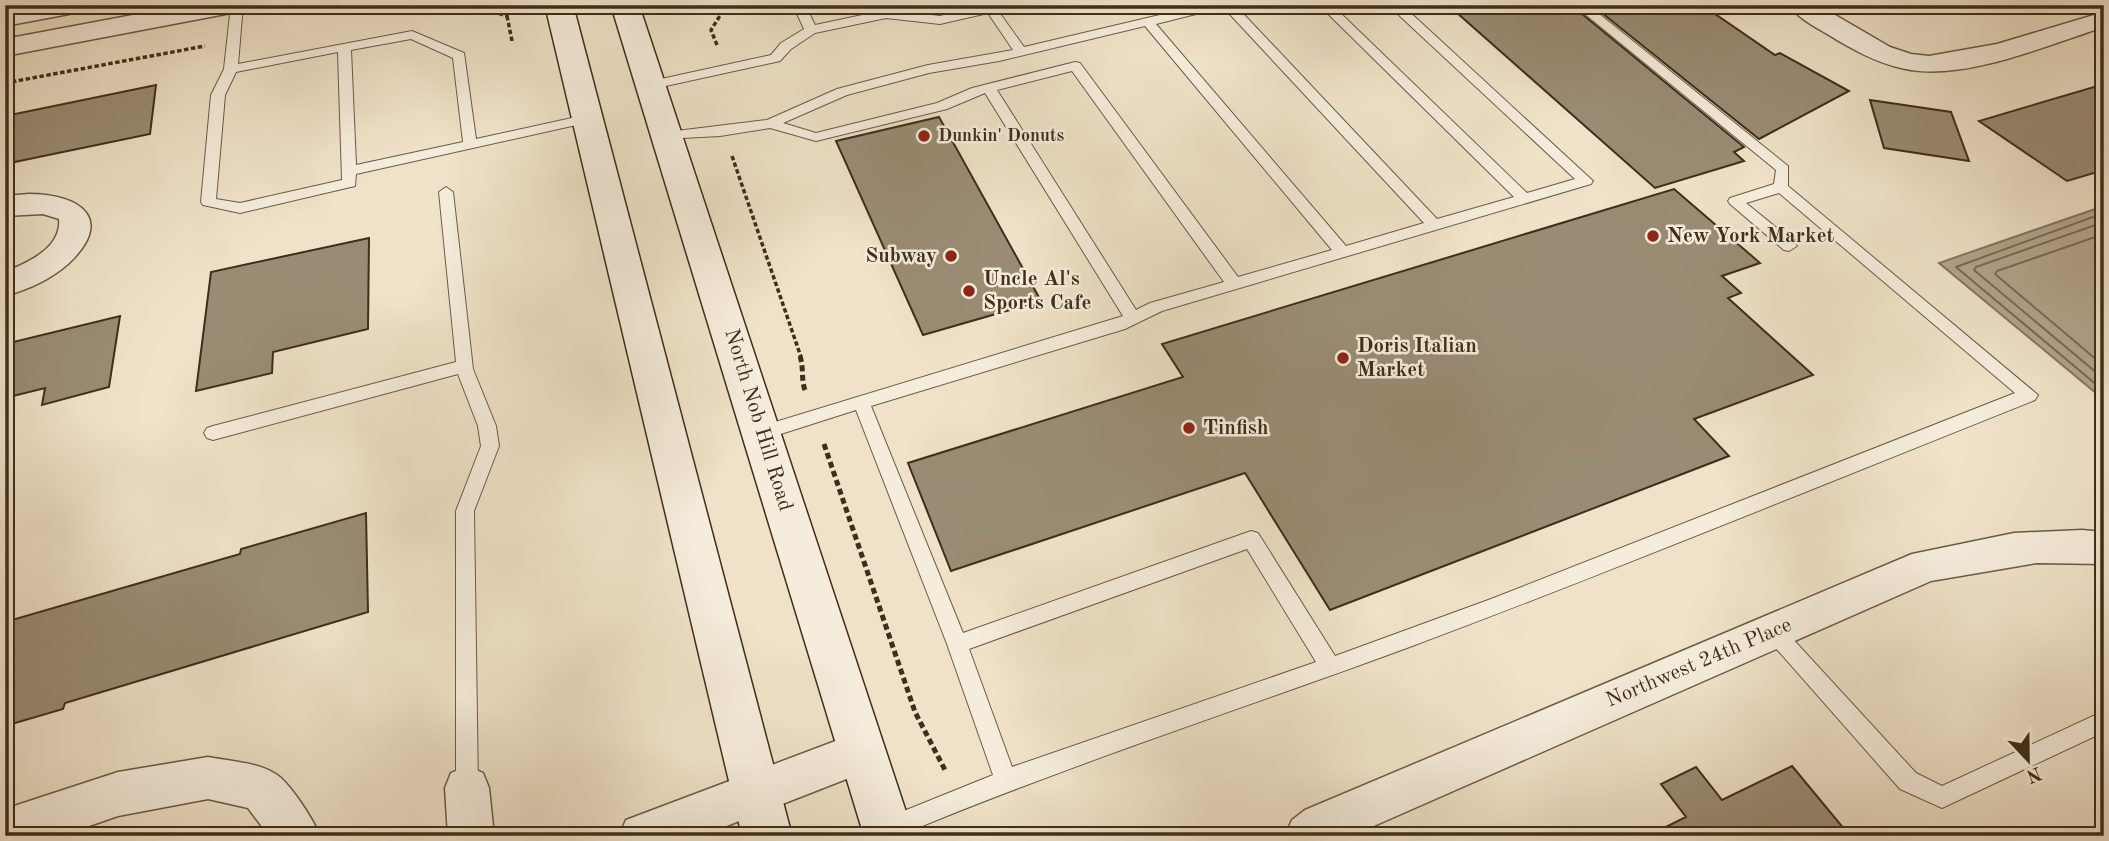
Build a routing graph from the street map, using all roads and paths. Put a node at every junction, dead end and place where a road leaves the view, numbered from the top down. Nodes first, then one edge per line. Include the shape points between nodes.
1 (75, 5) edge
2 (231, 5) edge
3 (237, 5) edge
4 (472, 5) edge
5 (504, 5) edge
6 (559, 5) edge
7 (625, 5) edge
8 (799, 5) edge
9 (1151, 5) edge
10 (1219, 5) edge
11 (1228, 5) edge
12 (1325, 5) edge
13 (1394, 5) edge
14 (1580, 5) edge
15 (1801, 5) edge
16 (989, 7) edge
17 (506, 16) junction
18 (5, 18) edge
19 (2104, 19) edge
20 (1155, 20) junction
21 (811, 30) junction
22 (233, 40) junction
23 (512, 41) dead end
24 (1058, 43) junction
25 (344, 47) junction
26 (5, 48) edge
27 (1021, 52) junction
28 (1075, 66) junction
29 (231, 69) junction
30 (5, 83) edge
31 (652, 85) junction
32 (989, 88) junction
33 (590, 118) junction
34 (770, 124) junction
35 (668, 136) junction
36 (470, 144) junction
37 (349, 171) junction
38 (1781, 187) junction
39 (446, 192) dead end
40 (1524, 199) junction
41 (5, 206) edge
42 (1434, 225) junction
43 (1789, 246) dead end
44 (1342, 252) junction
45 (1234, 284) junction
46 (5, 285) edge
47 (1133, 318) junction
48 (464, 366) junction
49 (860, 402) junction
50 (213, 433) dead end
51 (762, 433) junction
52 (2104, 548) edge
53 (1773, 631) junction
54 (957, 644) junction
55 (1330, 667) junction
56 (2104, 721) edge
57 (862, 752) junction
58 (1006, 780) junction
59 (467, 788) joint
60 (761, 815) edge
61 (5, 832) edge
62 (882, 834) edge
63 (297, 836) edge
64 (471, 836) edge
65 (642, 836) edge
66 (1308, 836) edge

1 - 18 main road
2 - 26 main road
3 - 22 lane
4 - 17 path
5 - 17 path
6 - 33 main road
7 - 31 main road, North Nob Hill Road
8 - 21 lane
9 - 20 lane
10 - 20 lane
11 - 42 lane
12 - 40 lane
13 - 40 lane via 1586,181
14 - 38 lane via 1783,169
15 - 19 street via 1862,46 1912,63 1954,63
16 - 21 lane via 940,20 886,14
16 - 27 lane
17 - 23 path
20 - 24 lane
20 - 44 lane
21 - 31 lane via 775,58
22 - 29 lane
22 - 30 path
24 - 27 lane
24 - 28 lane
25 - 29 lane
25 - 36 lane via 412,35 459,56
25 - 37 lane
27 - 34 lane via 928,69 842,92
28 - 32 lane
28 - 45 lane
29 - 37 lane via 218,94 208,202 240,208 350,183
31 - 35 main road, North Nob Hill Road
32 - 34 lane via 942,106 816,137
32 - 47 lane
33 - 36 lane
33 - 60 main road
34 - 35 lane
35 - 51 main road, North Nob Hill Road
36 - 37 lane
38 - 43 lane via 1735,201
38 - 55 lane via 2029,395
39 - 48 lane
40 - 42 lane
41 - 46 street via 60,205 72,214 75,226 69,243 53,259
42 - 44 lane
44 - 45 lane
45 - 47 lane
47 - 49 lane
48 - 50 lane
48 - 59 lane via 490,447 465,511
49 - 51 lane
49 - 54 lane
51 - 57 main road, North Nob Hill Road
52 - 53 street, Northwest 24th Place via 1996,550 1926,566
53 - 56 lane via 1908,781 1942,797
53 - 66 street, Northwest 24th Place via 1321,826
54 - 55 lane via 1251,539
54 - 58 lane
55 - 58 lane
57 - 60 street
57 - 62 main road, North Nob Hill Road
58 - 62 lane
59 - 64 street
60 - 65 street
61 - 63 street via 118,794 208,778 261,789

